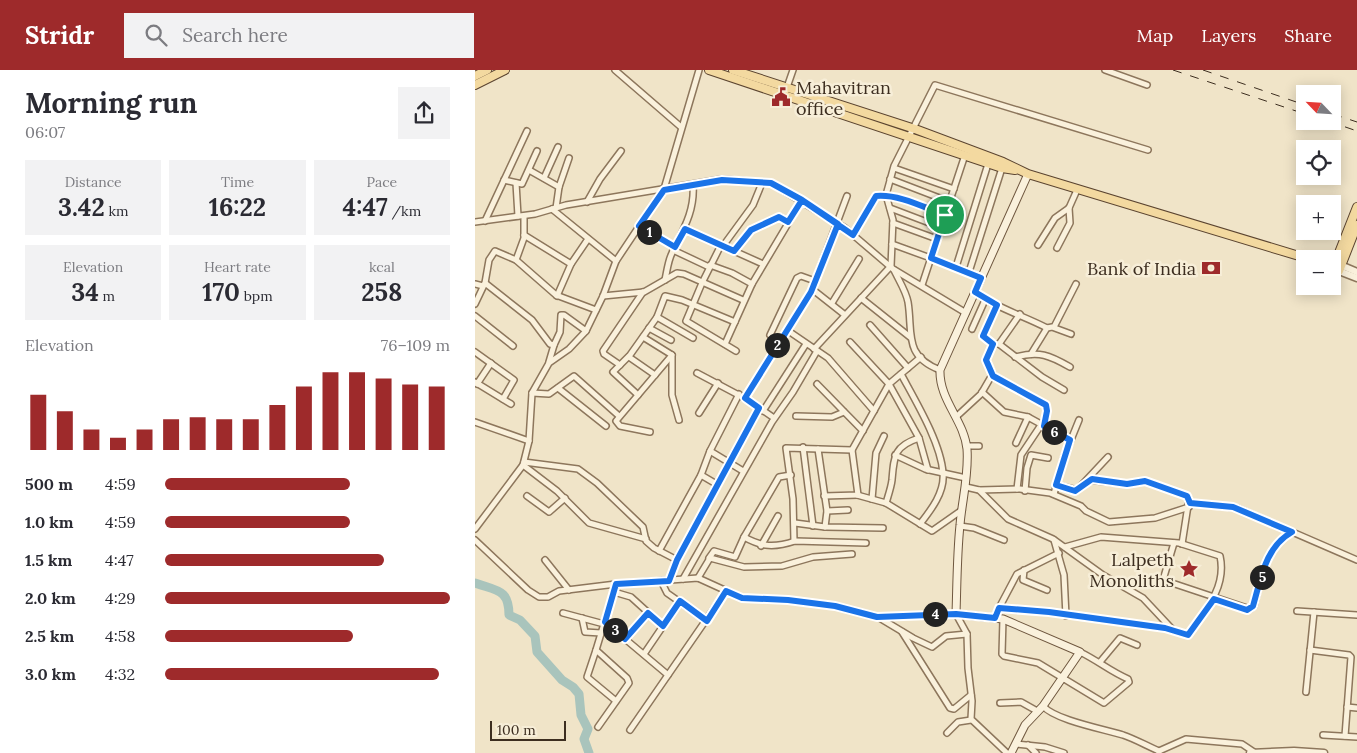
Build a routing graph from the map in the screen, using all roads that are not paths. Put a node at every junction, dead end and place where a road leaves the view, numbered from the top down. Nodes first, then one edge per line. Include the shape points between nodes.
1 (487, 70) edge
2 (505, 70) edge
3 (615, 70) edge
4 (699, 70) edge
5 (709, 70) edge
6 (733, 70) edge
7 (793, 70) edge
8 (1105, 70) edge
9 (475, 76) edge
10 (475, 85) edge
11 (1147, 85) dead end
12 (785, 92) junction
13 (681, 127) junction
14 (915, 129) junction
15 (527, 131) dead end
16 (911, 137) junction
17 (558, 147) dead end
18 (1148, 150) dead end
19 (537, 151) dead end
20 (621, 151) dead end
21 (965, 155) junction
22 (569, 158) dead end
23 (988, 164) junction
24 (894, 168) junction
25 (1002, 168) junction
26 (529, 170) junction
27 (1017, 170) junction
28 (1028, 174) junction
29 (544, 178) junction
30 (890, 179) junction
31 (504, 180) junction
32 (762, 183) junction
33 (516, 184) junction
34 (693, 185) junction
35 (559, 187) junction
36 (953, 189) junction
37 (664, 190) junction
38 (1077, 190) junction
39 (885, 195) junction
40 (847, 196) dead end
41 (802, 200) junction
42 (587, 202) junction
43 (950, 202) junction
44 (1357, 207) edge
45 (554, 208) junction
46 (889, 208) junction
47 (1069, 208) junction
48 (945, 215) junction
49 (521, 216) junction
50 (485, 221) junction
51 (475, 222) edge
52 (788, 222) junction
53 (893, 223) junction
54 (838, 224) junction
55 (1357, 225) edge
56 (639, 226) junction
57 (940, 227) junction
58 (685, 229) junction
59 (524, 234) junction
60 (853, 235) junction
61 (588, 239) junction
62 (937, 240) junction
63 (892, 244) junction
64 (1038, 244) dead end
65 (722, 246) junction
66 (1057, 248) dead end
67 (674, 249) junction
68 (734, 251) junction
69 (1341, 251) edge
70 (1296, 255) edge
71 (1341, 256) edge
72 (931, 258) junction
73 (859, 259) dead end
74 (516, 260) junction
75 (616, 261) junction
76 (571, 264) junction
77 (763, 264) junction
78 (710, 266) junction
79 (956, 267) junction
80 (892, 268) junction
81 (1341, 268) edge
82 (1341, 270) edge
83 (969, 272) junction
84 (1357, 272) edge
85 (981, 278) junction
86 (1357, 278) edge
87 (665, 280) junction
88 (815, 281) junction
89 (702, 283) junction
90 (475, 284) edge
91 (752, 284) junction
92 (1076, 284) dead end
93 (484, 285) junction
94 (922, 285) junction
95 (812, 289) junction
96 (644, 292) junction
97 (975, 292) junction
98 (557, 296) junction
99 (603, 296) junction
100 (861, 298) junction
101 (743, 300) junction
102 (985, 300) junction
103 (475, 304) edge
104 (693, 304) junction
105 (832, 304) junction
106 (997, 305) junction
107 (596, 310) junction
108 (966, 313) junction
109 (1020, 314) junction
110 (845, 315) junction
111 (475, 316) edge
112 (657, 317) junction
113 (735, 322) junction
114 (869, 325) dead end
115 (1054, 327) junction
116 (649, 328) junction
117 (1047, 328) junction
118 (972, 329) dead end
119 (787, 330) junction
120 (586, 331) junction
121 (1071, 334) dead end
122 (770, 335) dead end
123 (643, 337) junction
124 (909, 337) junction
125 (693, 338) dead end
126 (671, 340) dead end
127 (849, 342) dead end
128 (725, 344) junction
129 (806, 344) junction
130 (996, 344) junction
131 (554, 345) junction
132 (513, 346) dead end
133 (816, 350) junction
134 (736, 351) dead end
135 (475, 352) edge
136 (1031, 354) junction
137 (672, 355) junction
138 (629, 357) junction
139 (921, 357) junction
140 (1015, 357) junction
141 (491, 363) junction
142 (549, 363) junction
143 (620, 365) junction
144 (1070, 367) dead end
145 (908, 368) junction
146 (940, 370) junction
147 (697, 372) dead end
148 (901, 374) junction
149 (655, 375) junction
150 (992, 375) junction
151 (476, 383) edge
152 (718, 383) junction
153 (817, 384) dead end
154 (889, 384) junction
155 (558, 388) junction
156 (1064, 390) dead end
157 (982, 392) junction
158 (532, 393) junction
159 (739, 394) junction
160 (638, 395) junction
161 (745, 398) junction
162 (503, 399) junction
163 (511, 404) dead end
164 (761, 410) junction
165 (874, 411) junction
166 (844, 412) junction
167 (699, 413) dead end
168 (619, 416) junction
169 (796, 416) dead end
170 (956, 417) junction
171 (1028, 417) junction
172 (774, 418) junction
173 (679, 420) dead end
174 (1079, 420) dead end
175 (475, 422) edge
176 (606, 426) dead end
177 (1043, 426) junction
178 (863, 431) junction
179 (650, 432) dead end
180 (884, 436) dead end
181 (919, 438) junction
182 (1070, 440) junction
183 (529, 441) junction
184 (1016, 443) dead end
185 (967, 446) junction
186 (979, 446) dead end
187 (803, 447) junction
188 (818, 449) junction
189 (852, 450) junction
190 (710, 452) junction
191 (895, 455) junction
192 (1108, 457) dead end
193 (1048, 458) dead end
194 (523, 463) junction
195 (731, 463) junction
196 (928, 470) junction
197 (743, 471) junction
198 (944, 473) junction
199 (701, 475) junction
200 (791, 475) junction
201 (966, 478) junction
202 (1089, 480) junction
203 (718, 484) junction
204 (1056, 485) junction
205 (966, 487) junction
206 (1017, 489) junction
207 (979, 490) junction
208 (1025, 491) junction
209 (1052, 494) junction
210 (527, 496) dead end
211 (824, 496) junction
212 (857, 496) junction
213 (565, 498) junction
214 (872, 500) junction
215 (885, 503) junction
216 (1189, 505) junction
217 (848, 510) dead end
218 (962, 510) junction
219 (827, 511) junction
220 (778, 516) dead end
221 (795, 523) junction
222 (920, 524) junction
223 (813, 526) junction
224 (960, 526) junction
225 (825, 527) junction
226 (883, 528) dead end
227 (475, 529) edge
228 (1292, 532) junction
229 (744, 537) junction
230 (646, 539) junction
231 (1053, 539) junction
232 (475, 540) edge
233 (1004, 540) dead end
234 (793, 541) junction
235 (1174, 542) junction
236 (866, 544) dead end
237 (1182, 544) junction
238 (761, 546) junction
239 (1065, 547) junction
240 (659, 551) junction
241 (1059, 553) junction
242 (851, 554) dead end
243 (709, 558) junction
244 (545, 560) dead end
245 (677, 560) junction
246 (1357, 560) edge
247 (1024, 570) junction
248 (698, 578) junction
249 (683, 579) junction
250 (669, 581) junction
251 (661, 582) junction
252 (616, 584) junction
253 (569, 590) junction
254 (1047, 590) dead end
255 (726, 591) junction
256 (614, 592) junction
257 (1214, 599) junction
258 (680, 601) junction
259 (999, 608) junction
260 (1297, 611) dead end
261 (1314, 612) junction
262 (563, 613) dead end
263 (648, 613) junction
264 (956, 614) junction
265 (1357, 615) edge
266 (1066, 616) junction
267 (877, 617) junction
268 (582, 618) junction
269 (995, 618) junction
270 (1003, 619) junction
271 (707, 621) junction
272 (604, 623) junction
273 (663, 626) junction
274 (1174, 631) junction
275 (902, 632) junction
276 (601, 633) junction
277 (967, 634) junction
278 (625, 639) junction
279 (1137, 645) dead end
280 (596, 650) junction
281 (1311, 650) junction
282 (1080, 652) junction
283 (644, 654) junction
284 (1100, 662) junction
285 (668, 675) junction
286 (1063, 677) junction
287 (1306, 692) dead end
288 (971, 695) junction
289 (616, 701) junction
290 (1000, 703) dead end
291 (1347, 707) junction
292 (1040, 708) junction
293 (1357, 708) edge
294 (971, 720) junction
295 (598, 727) dead end
296 (630, 730) dead end
297 (947, 733) dead end
298 (1323, 735) dead end
299 (1345, 736) junction
300 (1357, 737) edge
301 (1016, 744) junction
302 (1028, 745) junction
303 (1159, 752) edge
304 (1007, 753) edge
305 (1011, 753) edge
306 (1036, 753) edge
307 (1063, 753) edge
308 (1252, 753) edge
309 (1324, 753) edge

1 - 9 main road
2 - 10 main road
3 - 13 street
4 - 13 street
5 - 12 main road
6 - 12 main road
7 - 12 street
8 - 11 street
12 - 14 main road
12 - 16 main road
13 - 37 street
14 - 16 street
14 - 18 street via 932,89 937,85
14 - 27 main road
15 - 31 street
16 - 21 main road
16 - 24 street
17 - 29 street
19 - 26 street
20 - 42 street
21 - 23 main road
21 - 36 street
22 - 35 street
23 - 25 main road
23 - 79 street
24 - 30 street
24 - 36 street
25 - 27 main road
25 - 83 street
26 - 29 street
26 - 33 street via 522,184
27 - 28 main road
28 - 38 main road
28 - 85 main road
29 - 35 street
30 - 39 street
30 - 43 street
31 - 33 street
31 - 50 street
32 - 34 street via 722,180
32 - 41 street via 771,183
32 - 65 street via 753,205
33 - 49 street
34 - 37 street
34 - 58 street via 694,198
35 - 45 street
36 - 43 street
37 - 42 street
37 - 56 street
38 - 47 street
38 - 70 main road
39 - 46 street
39 - 48 street
39 - 60 street via 874,196
40 - 54 street
41 - 52 street
41 - 54 street
42 - 45 street
43 - 48 street
44 - 69 main road
45 - 49 street
45 - 61 street
46 - 53 street
46 - 57 street
47 - 64 street via 1055,218
47 - 66 street via 1071,221
48 - 57 street
49 - 50 street
49 - 59 street
50 - 51 street
52 - 68 street via 779,217 752,229
52 - 77 street
53 - 62 street
53 - 63 street
54 - 60 street
54 - 88 street
55 - 71 main road
56 - 67 street
56 - 75 street
57 - 62 street
58 - 65 street
58 - 67 street
59 - 74 street
59 - 76 street
60 - 80 street
61 - 75 street
61 - 76 street
62 - 72 street
63 - 72 street
63 - 80 street
65 - 68 street
65 - 78 street
67 - 78 street
67 - 87 street
68 - 77 street
72 - 79 street
72 - 94 street
73 - 105 street
74 - 93 street via 494,252
74 - 98 street
75 - 99 street
76 - 98 street
77 - 91 street
78 - 89 street
78 - 91 street
79 - 83 street
80 - 94 street
80 - 100 street
80 - 124 street via 908,300
81 - 84 street
82 - 86 street
83 - 85 street
85 - 97 main road
87 - 89 street via 677,273
87 - 96 street
88 - 95 street
88 - 122 street via 801,276 797,278
89 - 101 street
89 - 104 street
90 - 93 street
91 - 101 street
92 - 115 street
93 - 103 street
93 - 131 street via 531,318 549,344
94 - 108 street
95 - 105 street
95 - 119 street
96 - 99 street
96 - 143 street via 603,351
97 - 102 street
97 - 108 main road
98 - 107 street
99 - 107 street
100 - 110 street
100 - 124 street
101 - 113 street
102 - 106 street
102 - 118 street
104 - 112 street via 666,295
104 - 113 street
104 - 128 street via 687,322
105 - 110 street
106 - 109 street
106 - 130 street via 983,336
107 - 120 street
108 - 146 main road
109 - 117 street
109 - 130 street
110 - 133 street
111 - 132 street
112 - 116 street
112 - 125 street
113 - 128 street
114 - 145 street
115 - 117 street
115 - 121 street
116 - 123 street
116 - 126 street
117 - 136 street
119 - 129 street
119 - 161 street
120 - 131 street via 561,315 560,332
120 - 142 street
123 - 137 street
123 - 138 street
124 - 139 street
127 - 154 street
128 - 134 street
129 - 133 street
129 - 164 street
130 - 140 street
130 - 150 street via 986,360
131 - 142 street
133 - 165 street via 828,358
133 - 172 street via 793,392
135 - 141 street
136 - 140 street
136 - 144 street via 1049,355
137 - 149 street
137 - 173 street via 673,395
138 - 143 street
138 - 149 street
139 - 145 street
139 - 146 street via 931,367
140 - 156 street
141 - 151 street
141 - 162 street via 514,380
142 - 158 street
143 - 160 street via 614,374
145 - 148 street
146 - 170 main road via 945,397
147 - 152 street
148 - 154 street
148 - 198 street via 932,434
149 - 160 street
150 - 157 street
150 - 177 street via 1046,405
151 - 162 street
152 - 159 street
152 - 167 street
153 - 166 street
154 - 165 street
154 - 181 street
155 - 158 street via 547,395
155 - 168 street via 576,377
155 - 176 street
157 - 170 street
157 - 171 street via 1004,412
158 - 183 street
159 - 161 street
159 - 190 street
160 - 168 street
161 - 164 street
162 - 163 street
164 - 172 street
164 - 195 street
165 - 178 street
166 - 169 street via 832,416
166 - 178 street
168 - 179 street via 616,421 620,426
170 - 185 main road
171 - 177 street
171 - 184 street
172 - 197 street
174 - 182 street
175 - 183 street
177 - 182 street
177 - 206 street via 1021,455
178 - 189 street
180 - 214 street via 876,453
181 - 191 street via 906,442
181 - 196 street
182 - 204 street
183 - 194 street
185 - 186 street
185 - 201 main road
187 - 188 street
187 - 200 street via 786,448
187 - 223 street
188 - 189 street
188 - 211 street
189 - 212 street
190 - 195 street
190 - 199 street
191 - 196 street
191 - 215 street
192 - 202 street
193 - 208 street via 1031,455
194 - 213 street
194 - 227 street
194 - 230 street via 577,469 597,483 643,527
195 - 197 street
195 - 203 street
196 - 198 street
197 - 249 street
198 - 201 street
198 - 222 street via 935,505
199 - 203 street
199 - 240 street
200 - 221 street
200 - 229 street via 779,477
201 - 205 main road
202 - 204 street via 1075,491
202 - 216 street via 1127,484 1145,481 1187,496
203 - 245 street
204 - 209 street
205 - 207 street
205 - 218 main road
206 - 207 street
206 - 208 street
207 - 231 street via 1008,519
208 - 209 street
209 - 216 street via 1111,522 1155,518
210 - 213 street via 549,512
211 - 212 street
211 - 219 street
212 - 214 street
213 - 230 street via 589,523
214 - 215 street
215 - 222 street
216 - 228 street via 1233,507
216 - 237 street
217 - 219 street
218 - 222 street via 935,530
218 - 224 main road
219 - 225 street
220 - 238 street
221 - 223 street
221 - 234 street
223 - 225 street
224 - 233 street
224 - 264 main road
225 - 226 street
228 - 246 street
228 - 257 street via 1281,538 1267,558 1252,608 1247,610
229 - 238 street
229 - 243 street via 735,557 714,551
230 - 240 street
231 - 239 street
231 - 241 street
232 - 253 street via 539,597
234 - 236 street
234 - 238 street
235 - 237 street
235 - 239 street via 1098,537
235 - 257 street via 1163,580
237 - 257 street via 1220,556 1222,566
239 - 274 street via 1103,576 1143,598
240 - 245 street
241 - 247 street
241 - 266 street via 1064,575
242 - 243 street via 813,557 782,566 744,567
243 - 248 street
244 - 253 street
245 - 250 street
247 - 254 street via 1023,580
247 - 259 street via 1017,574
248 - 249 street
248 - 255 street
249 - 250 street
250 - 251 street
251 - 252 street
251 - 258 street via 665,592
252 - 253 street
252 - 256 street
255 - 267 street via 742,598 835,606
255 - 271 street
256 - 263 street via 629,596
256 - 272 street
257 - 274 street via 1188,635
258 - 271 street
258 - 273 street
259 - 266 street
259 - 269 street
260 - 261 street
261 - 265 street
261 - 281 street
262 - 268 street
263 - 273 street
263 - 278 street
264 - 267 street
264 - 269 main road
264 - 277 street
266 - 274 street
267 - 275 street
268 - 272 street
268 - 276 street via 585,632
269 - 270 main road
270 - 282 main road
270 - 286 street via 1002,656 1038,663
271 - 285 street
272 - 276 street
272 - 278 street
273 - 283 street
275 - 277 street via 932,646 946,636
275 - 288 street via 950,708 954,709
276 - 280 street
277 - 288 street
278 - 283 street
279 - 284 street via 1120,638
280 - 289 street via 587,677
280 - 289 street via 629,681
281 - 287 street
281 - 291 street via 1350,656
282 - 284 street
282 - 286 main road
283 - 285 street
284 - 286 street via 1129,681 1104,703
285 - 296 street
286 - 292 main road
288 - 294 street
289 - 295 street
290 - 292 street via 1021,702
291 - 293 street
291 - 299 street
292 - 301 main road via 1025,725
292 - 303 street via 1124,736
294 - 297 street via 957,722
294 - 304 street
298 - 299 street
299 - 300 street
301 - 302 street
301 - 305 main road
302 - 306 street
302 - 307 street
303 - 308 street via 1186,739 1242,744
308 - 309 street

